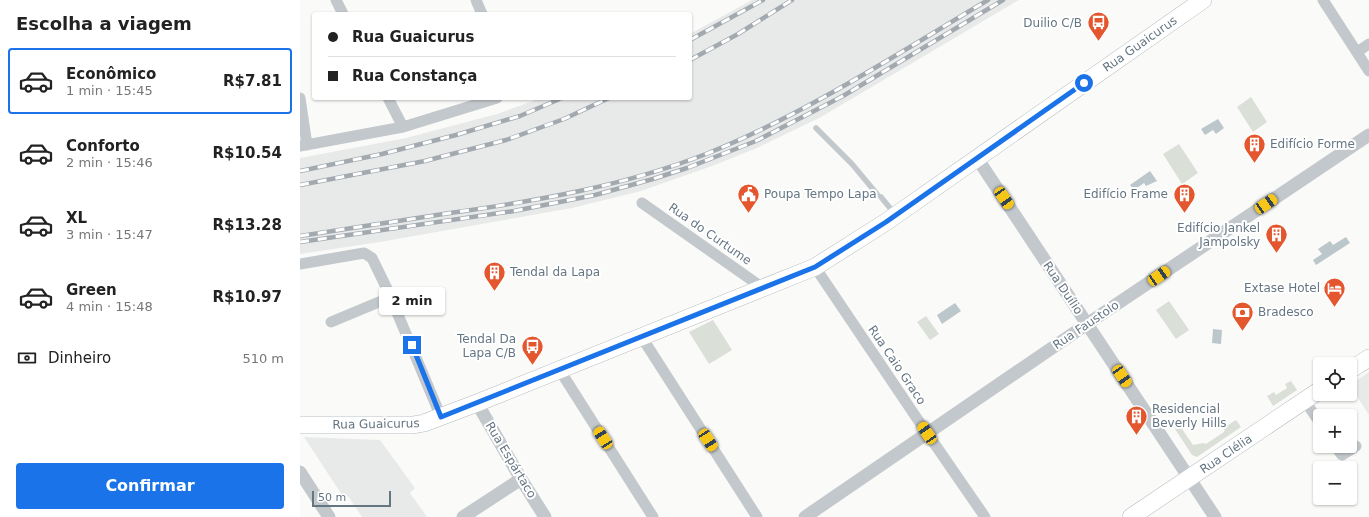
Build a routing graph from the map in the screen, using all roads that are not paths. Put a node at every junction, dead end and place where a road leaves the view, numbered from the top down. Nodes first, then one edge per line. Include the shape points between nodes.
1 (336, 0) edge
2 (1203, 0) edge
3 (1323, 0) edge
4 (479, 1) edge
5 (342, 12) edge
6 (482, 12) edge
7 (1369, 44) edge
8 (1357, 52) junction
9 (1369, 71) edge
10 (300, 98) edge
11 (389, 100) edge
12 (458, 100) edge
13 (490, 100) edge
14 (461, 109) junction
15 (403, 127) junction
16 (816, 128) dead end
17 (1369, 135) edge
18 (304, 146) edge
19 (977, 158) junction
20 (642, 203) dead end
21 (895, 215) junction
22 (300, 264) edge
23 (815, 267) junction
24 (763, 288) junction
25 (391, 297) junction
26 (331, 322) dead end
27 (1087, 324) junction
28 (641, 336) junction
29 (1369, 358) edge
30 (1357, 366) edge
31 (559, 369) junction
32 (1313, 395) edge
33 (1305, 401) junction
34 (477, 403) junction
35 (1313, 413) edge
36 (441, 417) junction
37 (300, 425) edge
38 (927, 433) junction
39 (300, 472) edge
40 (1190, 478) junction
41 (521, 479) junction
42 (329, 517) edge
43 (463, 517) edge
44 (545, 517) edge
45 (653, 517) edge
46 (757, 517) edge
47 (805, 517) edge
48 (986, 517) edge
49 (1131, 517) edge
50 (1215, 517) edge

1 - 5 street
2 - 19 main road, Rua Guaicurus
3 - 8 street
4 - 6 street
7 - 8 street
8 - 9 street
10 - 18 street
11 - 15 street
12 - 14 street
13 - 14 street
14 - 15 street
15 - 18 street
16 - 21 lane via 852,164
17 - 27 street, Rua Faustolo
19 - 21 main road, Rua Guaicurus
19 - 27 street, Rua Duílio
20 - 24 street, Rua do Curtume
21 - 23 main road, Rua Guaicurus
22 - 25 street via 364,253 372,258
23 - 24 main road, Rua Guaicurus
23 - 38 street, Rua Caio Graco
24 - 28 main road, Rua Guaicurus
25 - 26 street
25 - 36 street
27 - 38 street, Rua Faustolo
27 - 40 street, Rua Duílio
28 - 31 main road, Rua Guaicurus
28 - 46 street
29 - 30 main road
31 - 34 main road, Rua Guaicurus
31 - 45 street
32 - 33 main road, Rua Clélia
33 - 35 street
33 - 40 main road, Rua Clélia
34 - 36 main road, Rua Guaicurus
34 - 41 street, Rua Espártaco
36 - 37 main road, Rua Guaicurus via 413,425
38 - 47 street, Rua Faustolo
38 - 48 street, Rua Caio Graco
39 - 42 street
40 - 49 main road, Rua Clélia
40 - 50 street, Rua Duílio
41 - 43 street
41 - 44 street, Rua Espártaco

